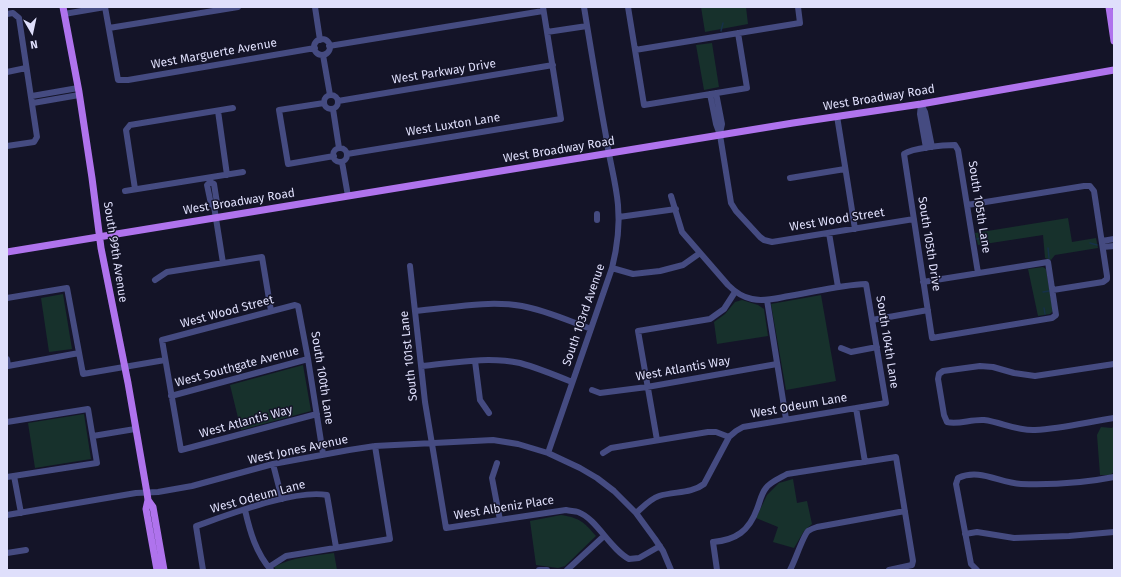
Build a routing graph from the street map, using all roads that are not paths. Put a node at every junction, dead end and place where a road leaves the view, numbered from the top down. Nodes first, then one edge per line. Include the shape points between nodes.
1 (105, 7) edge
2 (238, 7) edge
3 (315, 7) edge
4 (584, 7) edge
5 (628, 7) edge
6 (798, 7) edge
7 (1109, 7) edge
8 (543, 9) edge
9 (64, 11) edge
10 (7, 14) edge
11 (587, 26) junction
12 (109, 28) junction
13 (547, 32) junction
14 (738, 33) junction
15 (320, 40) junction
16 (1114, 41) edge
17 (330, 46) junction
18 (314, 48) junction
19 (635, 50) junction
20 (323, 55) junction
21 (553, 65) junction
22 (26, 68) junction
23 (1114, 70) edge
24 (7, 72) edge
25 (79, 92) junction
26 (713, 94) junction
27 (330, 95) junction
28 (32, 100) junction
29 (338, 101) junction
30 (324, 103) junction
31 (921, 104) junction
32 (233, 108) dead end
33 (332, 109) junction
34 (218, 111) junction
35 (837, 116) junction
36 (720, 135) junction
37 (7, 146) edge
38 (339, 148) junction
39 (929, 148) junction
40 (609, 153) junction
41 (347, 154) junction
42 (334, 156) junction
43 (342, 162) junction
44 (846, 169) junction
45 (243, 172) dead end
46 (227, 175) junction
47 (790, 178) dead end
48 (210, 180) junction
49 (134, 189) junction
50 (125, 191) dead end
51 (348, 196) junction
52 (671, 196) dead end
53 (967, 205) junction
54 (676, 209) junction
55 (216, 217) junction
56 (619, 217) junction
57 (914, 219) junction
58 (856, 229) junction
59 (829, 233) junction
60 (100, 237) junction
61 (1114, 239) edge
62 (1102, 244) junction
63 (1114, 246) edge
64 (7, 252) edge
65 (700, 253) junction
66 (223, 264) junction
67 (410, 266) dead end
68 (612, 268) junction
69 (978, 273) junction
70 (155, 280) dead end
71 (924, 282) junction
72 (838, 288) junction
73 (1053, 290) junction
74 (736, 292) junction
75 (7, 298) edge
76 (767, 300) junction
77 (298, 306) joint
78 (928, 310) junction
79 (415, 311) junction
80 (271, 312) junction
81 (872, 320) junction
82 (591, 329) junction
83 (877, 347) junction
84 (841, 348) dead end
85 (79, 353) junction
86 (7, 359) edge
87 (308, 359) junction
88 (166, 360) junction
89 (475, 361) junction
90 (777, 364) junction
91 (1114, 364) edge
92 (124, 366) junction
93 (421, 366) junction
94 (572, 382) junction
95 (648, 387) junction
96 (592, 390) dead end
97 (171, 396) junction
98 (886, 403) joint
99 (856, 408) junction
100 (489, 413) dead end
101 (317, 414) junction
102 (1114, 418) edge
103 (786, 419) junction
104 (7, 422) edge
105 (135, 429) junction
106 (92, 436) junction
107 (729, 437) junction
108 (657, 440) junction
109 (431, 444) junction
110 (375, 446) junction
111 (548, 453) junction
112 (603, 453) dead end
113 (323, 454) junction
114 (865, 462) junction
115 (497, 463) dead end
116 (273, 464) junction
117 (14, 476) junction
118 (7, 477) edge
119 (1114, 478) edge
120 (147, 496) junction
121 (282, 500) junction
122 (245, 510) junction
123 (905, 511) junction
124 (21, 512) junction
125 (636, 513) junction
126 (7, 515) edge
127 (500, 520) junction
128 (446, 528) joint
129 (1114, 532) edge
130 (965, 534) junction
131 (604, 536) junction
132 (660, 546) junction
133 (336, 547) junction
134 (26, 550) dead end
135 (7, 553) edge
136 (270, 568) edge
137 (157, 570) edge
138 (164, 570) edge
139 (203, 570) edge
140 (539, 570) edge
141 (547, 570) edge
142 (568, 570) edge
143 (671, 570) edge
144 (717, 570) edge
145 (790, 570) edge
146 (889, 570) edge
147 (977, 570) edge

1 - 9 street
1 - 12 street
2 - 12 street
3 - 15 street
4 - 11 street, South 103rd Avenue
5 - 19 street
6 - 14 street via 800,23
7 - 16 main road
8 - 13 street
8 - 17 street
9 - 25 main road, South 99th Avenue
10 - 22 street via 13,13 19,18
11 - 13 street
11 - 40 street, South 103rd Avenue
12 - 18 street, West Marguerte Avenue via 118,80
13 - 21 street
14 - 19 street
14 - 26 street via 747,88
15 - 17 street via 326,41
15 - 18 street
17 - 20 street via 328,52
18 - 20 street
19 - 26 street via 644,105
20 - 27 street
21 - 29 street, West Parkway Drive
21 - 41 street, West Luxton Lane via 561,119
22 - 24 street
22 - 28 street
23 - 31 main road, West Broadway Road
25 - 28 street
25 - 60 main road, South 99th Avenue
26 - 36 street via 716,124
27 - 29 street via 335,96
27 - 30 street
28 - 37 street via 37,137 34,142
29 - 33 street via 337,107
30 - 33 street
30 - 42 street via 280,110 288,164
31 - 35 main road, West Broadway Road
31 - 39 street via 920,114
32 - 34 street
33 - 38 street
34 - 46 street
34 - 49 street via 130,125 126,130
35 - 36 main road, West Broadway Road
35 - 44 street
36 - 40 main road, West Broadway Road
36 - 59 street, West Wood Street via 731,203 760,237 772,242
38 - 41 street via 345,149
38 - 42 street via 335,150
39 - 53 street, South 105th Lane via 954,145 958,150
39 - 57 street, South 105th Drive via 904,154
40 - 51 main road, West Broadway Road
40 - 56 street, South 103rd Avenue
41 - 43 street
42 - 43 street
43 - 51 street
44 - 47 street
44 - 58 street
45 - 46 street
46 - 48 street
48 - 49 street
48 - 55 street via 214,184
49 - 50 street
51 - 55 main road, West Broadway Road
52 - 54 street
53 - 62 street via 1090,186 1094,191
53 - 69 street, South 105th Lane
54 - 56 street
54 - 65 street via 682,232
55 - 60 main road, West Broadway Road
55 - 66 street
56 - 68 street, South 103rd Avenue
57 - 58 street, West Wood Street
57 - 71 street, South 105th Drive
58 - 59 street, West Wood Street
59 - 72 street
60 - 64 main road, West Broadway Road
60 - 92 main road, South 99th Avenue
61 - 62 street
62 - 63 street
62 - 73 street via 1107,280
65 - 68 street via 683,265 660,271 633,274
65 - 74 street
66 - 70 street via 167,272
66 - 80 street via 262,257
67 - 79 street, South 101st Lane
68 - 82 street, South 103rd Avenue
69 - 71 street
69 - 73 street via 1048,262
71 - 78 street, South 105th Drive
72 - 76 street
72 - 81 street, South 104th Lane via 866,284
73 - 78 street, South 105th Drive via 1056,315 1052,318 932,338
74 - 76 street via 752,299
74 - 95 street via 724,309 710,319 638,331
75 - 85 street via 67,288
76 - 90 street
77 - 80 street, West Wood Street
77 - 87 street, South 100th Lane
78 - 81 street
79 - 82 street via 502,304 523,306
79 - 93 street, South 101st Lane
80 - 88 street, West Wood Street via 162,340
81 - 83 street, South 104th Lane
82 - 94 street, South 103rd Avenue
83 - 84 street via 851,352
83 - 98 street, South 104th Lane
85 - 86 street via 8,366
85 - 92 street via 83,374
87 - 97 street, West Southgate Avenue
87 - 101 street, South 100th Lane
88 - 92 street
88 - 97 street
89 - 93 street
89 - 94 street via 520,363
89 - 100 street via 480,400
90 - 95 street, West Atlantis Way
90 - 103 street
91 - 102 street via 1035,376 980,366 943,372 939,374 938,379 944,415 947,422 953,424 967,420 984,420 1012,428 1034,430
92 - 105 main road, South 99th Avenue
93 - 109 street, South 101st Lane
94 - 111 street, South 103rd Avenue
95 - 96 street, West Atlantis Way via 600,393
95 - 108 street
97 - 101 street, West Atlantis Way via 181,450
98 - 99 street, West Odeum Lane
99 - 103 street, West Odeum Lane
99 - 114 street
101 - 113 street, South 100th Lane
103 - 107 street, West Odeum Lane via 744,427
104 - 106 street via 88,409
105 - 106 street
105 - 120 main road, South 99th Avenue
106 - 117 street via 97,463
107 - 108 street via 708,432
107 - 125 street via 709,477 698,489 657,497
108 - 112 street via 611,448
109 - 110 street, West Jones Avenue
109 - 111 street, West Jones Avenue via 493,440
109 - 128 street, South 101st Lane
110 - 113 street, West Jones Avenue
110 - 133 street via 390,539
111 - 125 street via 597,478
113 - 116 street, West Jones Avenue
114 - 123 street via 896,457
114 - 144 street via 787,474 767,487 755,515 743,531 732,538 713,542
115 - 127 street via 492,478
116 - 120 street, West Jones Avenue
116 - 121 street
117 - 118 street
117 - 124 street
119 - 130 street via 1020,484 978,474 963,475 958,478 956,484
120 - 124 street, West Jones Avenue via 129,494
120 - 137 main road, South 99th Avenue via 146,509
120 - 138 main road, South 99th Avenue via 153,507
121 - 122 street, West Odeum Lane
121 - 133 street, West Odeum Lane via 317,493 327,495
122 - 136 street via 259,554
122 - 139 street, West Odeum Lane via 196,526
123 - 145 street via 822,525 809,531
123 - 146 street via 912,565
124 - 126 street, West Jones Avenue
125 - 132 street
127 - 128 street, West Albeniz Place
127 - 131 street, West Albeniz Place via 566,510 578,512 586,517
129 - 130 street via 1014,538 977,532
130 - 147 street via 971,564
131 - 132 street via 629,559 640,558
131 - 142 street
132 - 143 street
133 - 136 street via 286,556
134 - 135 street
140 - 141 street

